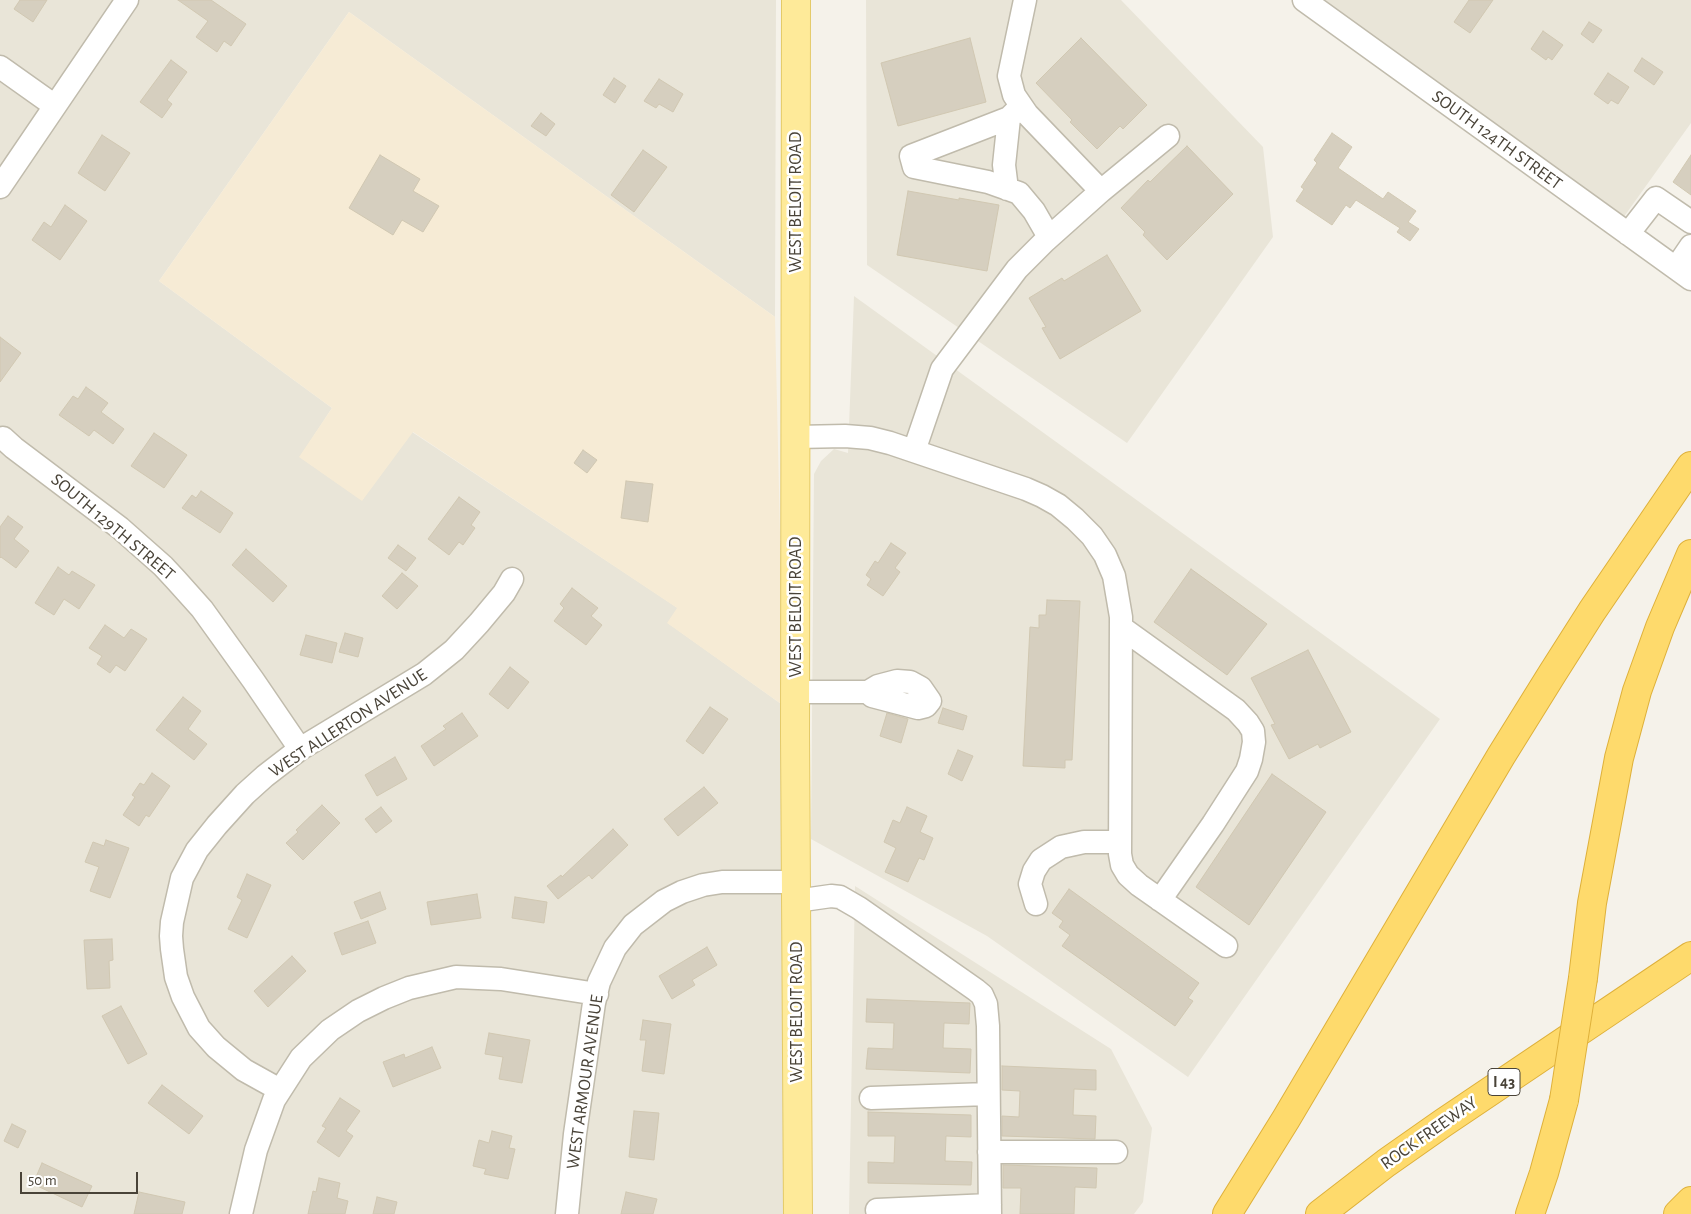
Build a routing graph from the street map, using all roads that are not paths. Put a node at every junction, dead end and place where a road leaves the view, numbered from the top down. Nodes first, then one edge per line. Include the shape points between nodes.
1 (127, 0) edge
2 (796, 0) edge
3 (1025, 0) edge
4 (1304, 0) edge
5 (0, 67) edge
6 (55, 106) junction
7 (1015, 112) junction
8 (1168, 136) dead end
9 (0, 187) edge
10 (1007, 189) junction
11 (1101, 191) junction
12 (1691, 222) edge
13 (1628, 234) junction
14 (1049, 237) junction
15 (1691, 246) edge
16 (1683, 274) edge
17 (796, 437) junction
18 (3, 438) dead end
19 (914, 451) junction
20 (1691, 466) edge
21 (1691, 554) edge
22 (512, 580) dead end
23 (1122, 628) junction
24 (796, 692) junction
25 (868, 692) dead end
26 (300, 749) junction
27 (1120, 842) junction
28 (796, 892) junction
29 (1160, 900) junction
30 (1036, 904) dead end
31 (1226, 946) dead end
32 (1691, 956) edge
33 (596, 994) junction
34 (280, 1090) junction
35 (988, 1094) junction
36 (871, 1098) dead end
37 (989, 1152) junction
38 (1116, 1152) dead end
39 (1691, 1201) edge
40 (990, 1209) edge
41 (877, 1210) dead end
42 (241, 1214) edge
43 (567, 1214) edge
44 (798, 1214) edge
45 (1227, 1214) edge
46 (1320, 1214) edge
47 (1530, 1214) edge
48 (1678, 1214) edge

1 - 6 street
2 - 17 main road, WEST BELOIT ROAD
3 - 7 street via 1009,76
4 - 13 street, SOUTH 124TH STREET
5 - 6 street
6 - 9 street
7 - 10 street via 1004,165
7 - 10 street via 911,156 914,167
7 - 11 street
8 - 11 street
10 - 14 street via 1019,194 1034,211
11 - 14 street
12 - 13 street via 1656,198
13 - 16 street, SOUTH 124TH STREET
14 - 19 street via 1017,269 942,369
15 - 16 street
17 - 19 street via 870,438
17 - 24 main road, WEST BELOIT ROAD
18 - 26 street, SOUTH 129TH STREET via 120,528 163,566 208,617
19 - 23 street via 1026,489 1058,504 1092,536 1105,555 1114,576
20 - 45 highway via 1608,586 1501,756
21 - 47 highway, bridge via 1640,682 1619,758 1592,903 1564,1100
22 - 26 street, WEST ALLERTON AVENUE via 480,624 424,674
23 - 27 street
23 - 29 street via 1236,710 1253,731 1254,742 1247,771
24 - 25 street
24 - 28 main road, WEST BELOIT ROAD
26 - 34 street, WEST ALLERTON AVENUE via 244,794 197,850 179,887 172,928 176,977 199,1028 232,1062
27 - 29 street via 1122,865 1128,876
27 - 30 street via 1084,842 1061,847 1041,860 1030,884
28 - 33 street, WEST ARMOUR AVENUE via 722,882 703,885 664,901 634,925 615,948
28 - 35 street, WEST ARMOUR AVENUE via 840,897 982,995 987,1011
28 - 44 main road, WEST BELOIT ROAD
29 - 31 street
32 - 46 highway, ROCK FREEWAY / I 43 via 1443,1123
33 - 34 street via 477,977 444,979 409,988 358,1011 330,1030 301,1058
33 - 43 street, WEST ARMOUR AVENUE via 575,1134
34 - 42 street via 256,1150
35 - 36 street
35 - 37 street, WEST ARMOUR AVENUE
37 - 38 street
37 - 40 street, WEST ARMOUR AVENUE
39 - 48 highway
40 - 41 street

